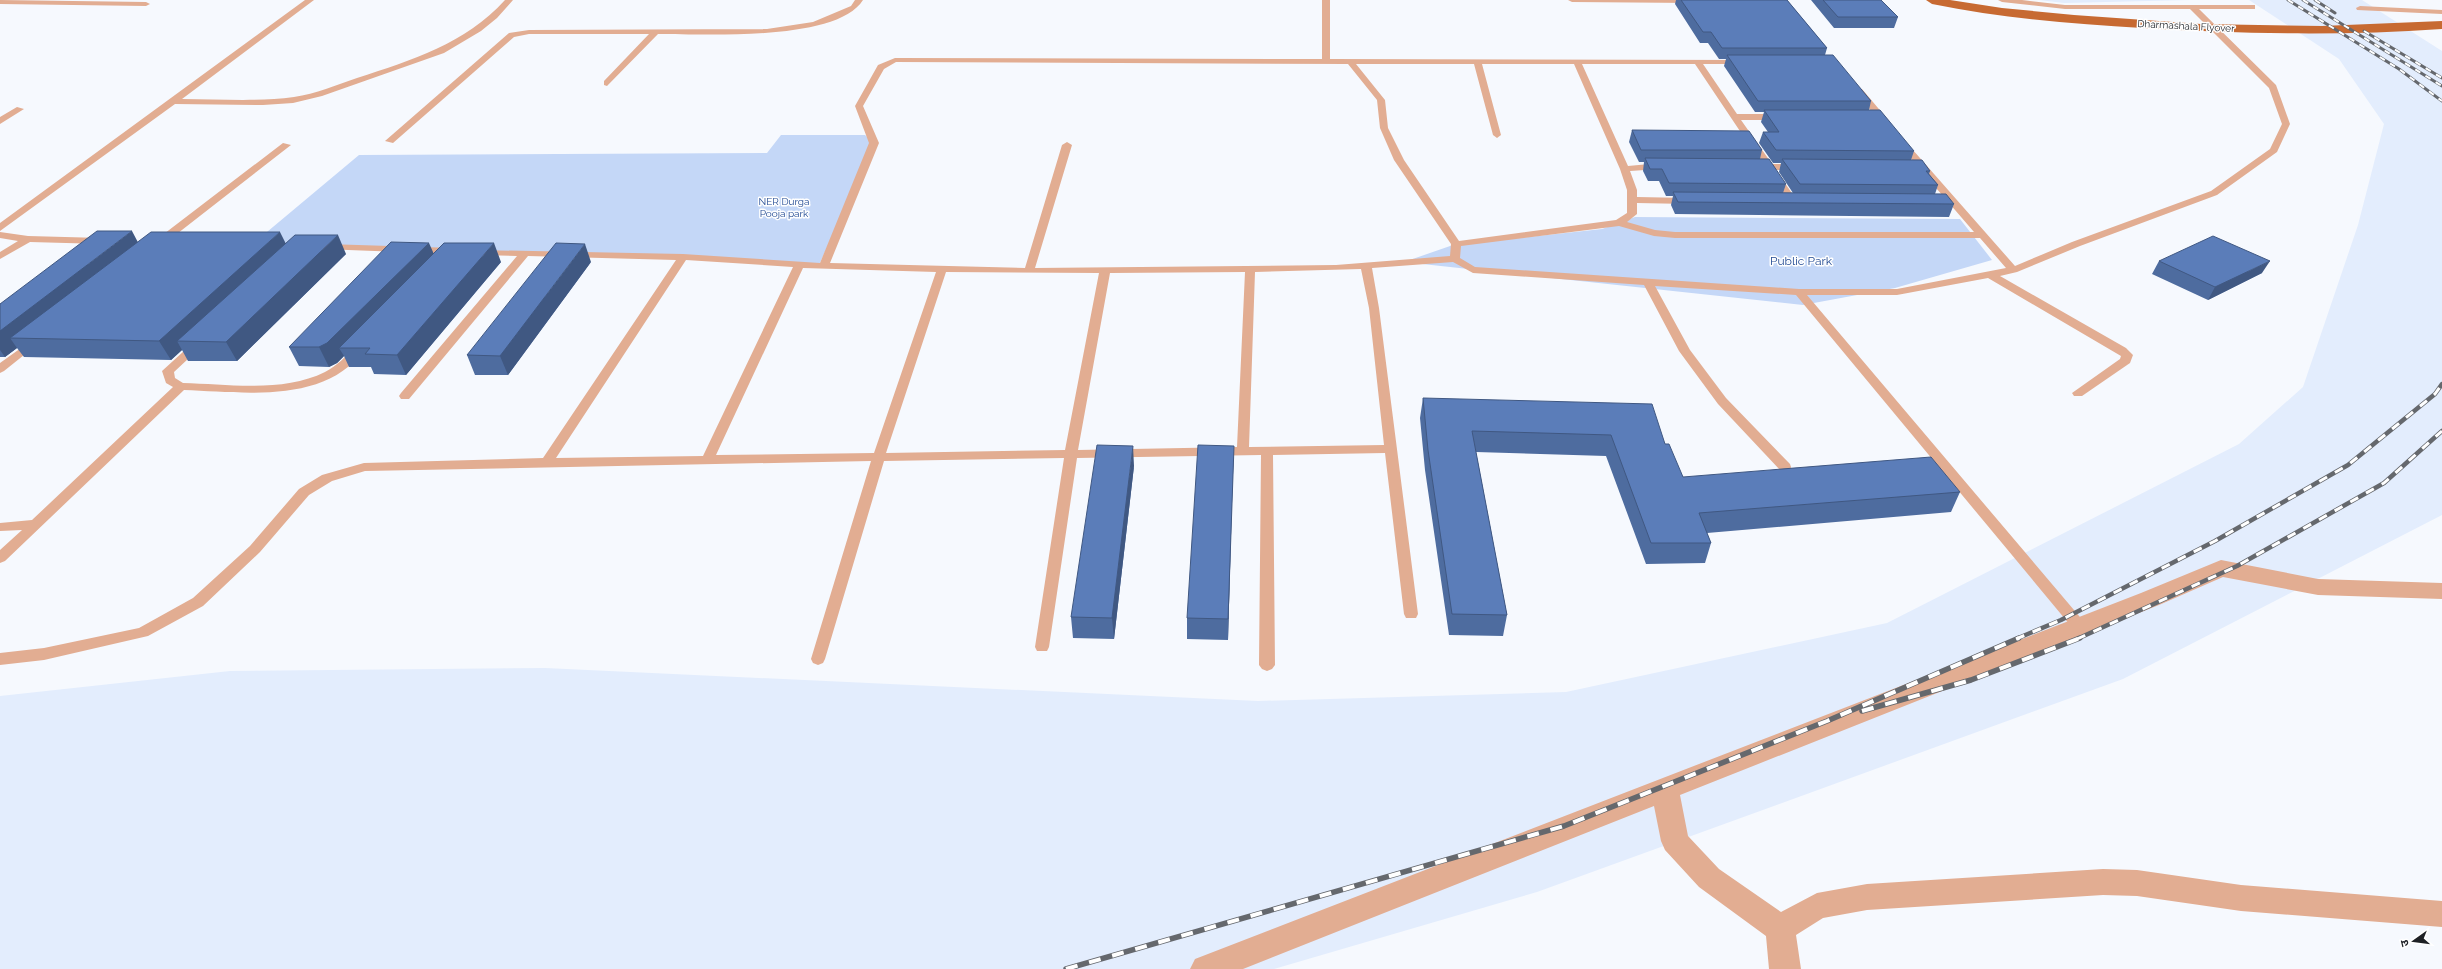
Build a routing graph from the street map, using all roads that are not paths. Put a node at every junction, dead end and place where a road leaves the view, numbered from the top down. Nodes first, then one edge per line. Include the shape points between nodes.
1 (310, 0) edge
2 (509, 0) edge
3 (859, 0) edge
4 (1326, 0) edge
5 (1572, 0) edge
6 (1932, 0) edge
7 (2002, 0) edge
8 (2, 2) edge
9 (18, 2) junction
10 (73, 2) edge
11 (1699, 2) edge
12 (146, 4) dead end
13 (2192, 7) junction
14 (2252, 7) dead end
15 (2360, 8) dead end
16 (0, 11) edge
17 (2442, 12) edge
18 (2442, 20) edge
19 (2442, 25) edge
20 (655, 32) junction
21 (2438, 39) dead end
22 (1326, 61) junction
23 (1350, 61) junction
24 (1477, 62) junction
25 (1578, 62) junction
26 (1697, 62) junction
27 (1751, 62) edge
28 (1850, 81) edge
29 (607, 83) dead end
30 (172, 101) junction
31 (20, 109) dead end
32 (1735, 117) junction
33 (1788, 117) edge
34 (1865, 117) edge
35 (1880, 117) junction
36 (0, 121) edge
37 (1497, 135) dead end
38 (390, 141) dead end
39 (286, 145) dead end
40 (1067, 145) dead end
41 (1673, 166) edge
42 (1745, 167) edge
43 (1768, 167) junction
44 (1807, 167) edge
45 (1908, 168) edge
46 (1924, 168) junction
47 (1625, 169) junction
48 (1632, 200) junction
49 (1701, 201) edge
50 (1778, 202) edge
51 (1937, 202) edge
52 (1953, 202) junction
53 (1619, 223) junction
54 (0, 228) edge
55 (0, 235) edge
56 (1982, 235) junction
57 (28, 239) junction
58 (114, 241) edge
59 (176, 243) edge
60 (1456, 244) junction
61 (318, 247) edge
62 (462, 251) junction
63 (525, 253) junction
64 (0, 256) edge
65 (683, 257) junction
66 (1455, 259) junction
67 (443, 262) edge
68 (800, 264) junction
69 (824, 266) junction
70 (1366, 266) junction
71 (942, 270) junction
72 (1105, 270) junction
73 (1250, 270) junction
74 (2013, 270) junction
75 (1029, 271) junction
76 (1991, 275) junction
77 (1648, 282) junction
78 (1799, 292) junction
79 (209, 333) edge
80 (43, 335) edge
81 (369, 339) edge
82 (0, 369) edge
83 (181, 386) junction
84 (2078, 393) dead end
85 (405, 396) dead end
86 (1391, 449) junction
87 (1266, 451) junction
88 (1243, 452) junction
89 (1071, 454) junction
90 (879, 456) junction
91 (708, 460) junction
92 (547, 462) junction
93 (1785, 467) edge
94 (34, 524) junction
95 (0, 526) edge
96 (0, 558) edge
97 (2442, 591) edge
98 (1411, 614) dead end
99 (2080, 627) junction
100 (1042, 647) dead end
101 (0, 659) edge
102 (818, 659) dead end
103 (1267, 665) dead end
104 (1665, 790) junction
105 (2442, 914) edge
106 (1780, 929) junction
107 (1206, 969) edge
108 (1785, 969) edge

1 - 30 lane
2 - 30 lane via 495,17 471,36 447,50 307,98 282,101
3 - 20 lane via 854,8 814,24 767,30
4 - 22 lane
5 - 11 lane
6 - 19 main road, Dharmashala Flyover via 2038,16 2224,28 2348,30
7 - 13 lane via 2065,7
8 - 9 lane
9 - 10 lane
9 - 16 lane
10 - 12 lane
13 - 14 lane
13 - 74 lane via 2273,87 2286,124 2274,150 2214,193
15 - 17 lane
18 - 21 main road via 2433,28
20 - 29 lane
20 - 38 lane via 529,32 512,35
22 - 23 lane
22 - 69 lane via 895,60 885,63 859,106 874,143
23 - 24 lane
23 - 60 lane via 1381,100 1384,128 1399,160
24 - 25 lane
24 - 37 lane
25 - 26 lane
25 - 47 lane
26 - 27 lane
26 - 32 lane
28 - 35 lane
30 - 54 lane
31 - 36 lane
32 - 33 lane
32 - 43 lane
34 - 35 lane
35 - 46 lane
39 - 59 lane via 155,244
40 - 75 lane
41 - 47 lane
42 - 43 lane
43 - 44 lane
43 - 50 lane via 1797,202
45 - 46 lane
46 - 52 lane
47 - 48 lane via 1632,190
48 - 49 lane
48 - 53 lane via 1632,214
51 - 52 lane
52 - 56 lane
53 - 56 lane via 1654,233 1675,235
53 - 60 lane
55 - 57 lane
56 - 74 lane
57 - 58 lane
57 - 64 lane
60 - 66 lane
61 - 62 lane
62 - 63 lane
62 - 67 lane
63 - 65 lane
63 - 85 lane
65 - 68 lane
65 - 92 lane
66 - 70 lane
66 - 77 lane via 1473,270
68 - 69 lane
68 - 91 lane
69 - 71 lane
70 - 73 lane
70 - 86 lane via 1374,308
71 - 75 lane
71 - 90 lane
72 - 73 lane
72 - 75 lane
72 - 89 lane
73 - 88 lane
74 - 76 lane
76 - 78 lane via 1897,292
76 - 84 lane via 2127,355 2126,361
77 - 78 lane
77 - 93 lane via 1685,351 1722,401
78 - 99 lane
79 - 83 lane via 168,371 170,380
80 - 82 lane
81 - 83 lane via 329,376 311,383 288,387
83 - 94 lane
86 - 87 lane
86 - 98 lane
87 - 88 lane
87 - 103 lane
88 - 89 lane
89 - 90 lane
89 - 100 lane
90 - 91 lane
90 - 102 lane
91 - 92 lane
92 - 101 lane via 364,467 327,478 304,492 255,549 198,602 164,621 143,632 44,654
94 - 95 lane
94 - 96 lane
97 - 99 street via 2318,587 2221,568
99 - 104 street
104 - 106 street via 1675,841 1709,878
104 - 107 street
105 - 106 street via 2240,898 2164,886 2103,882 1867,897 1817,906
106 - 108 street

